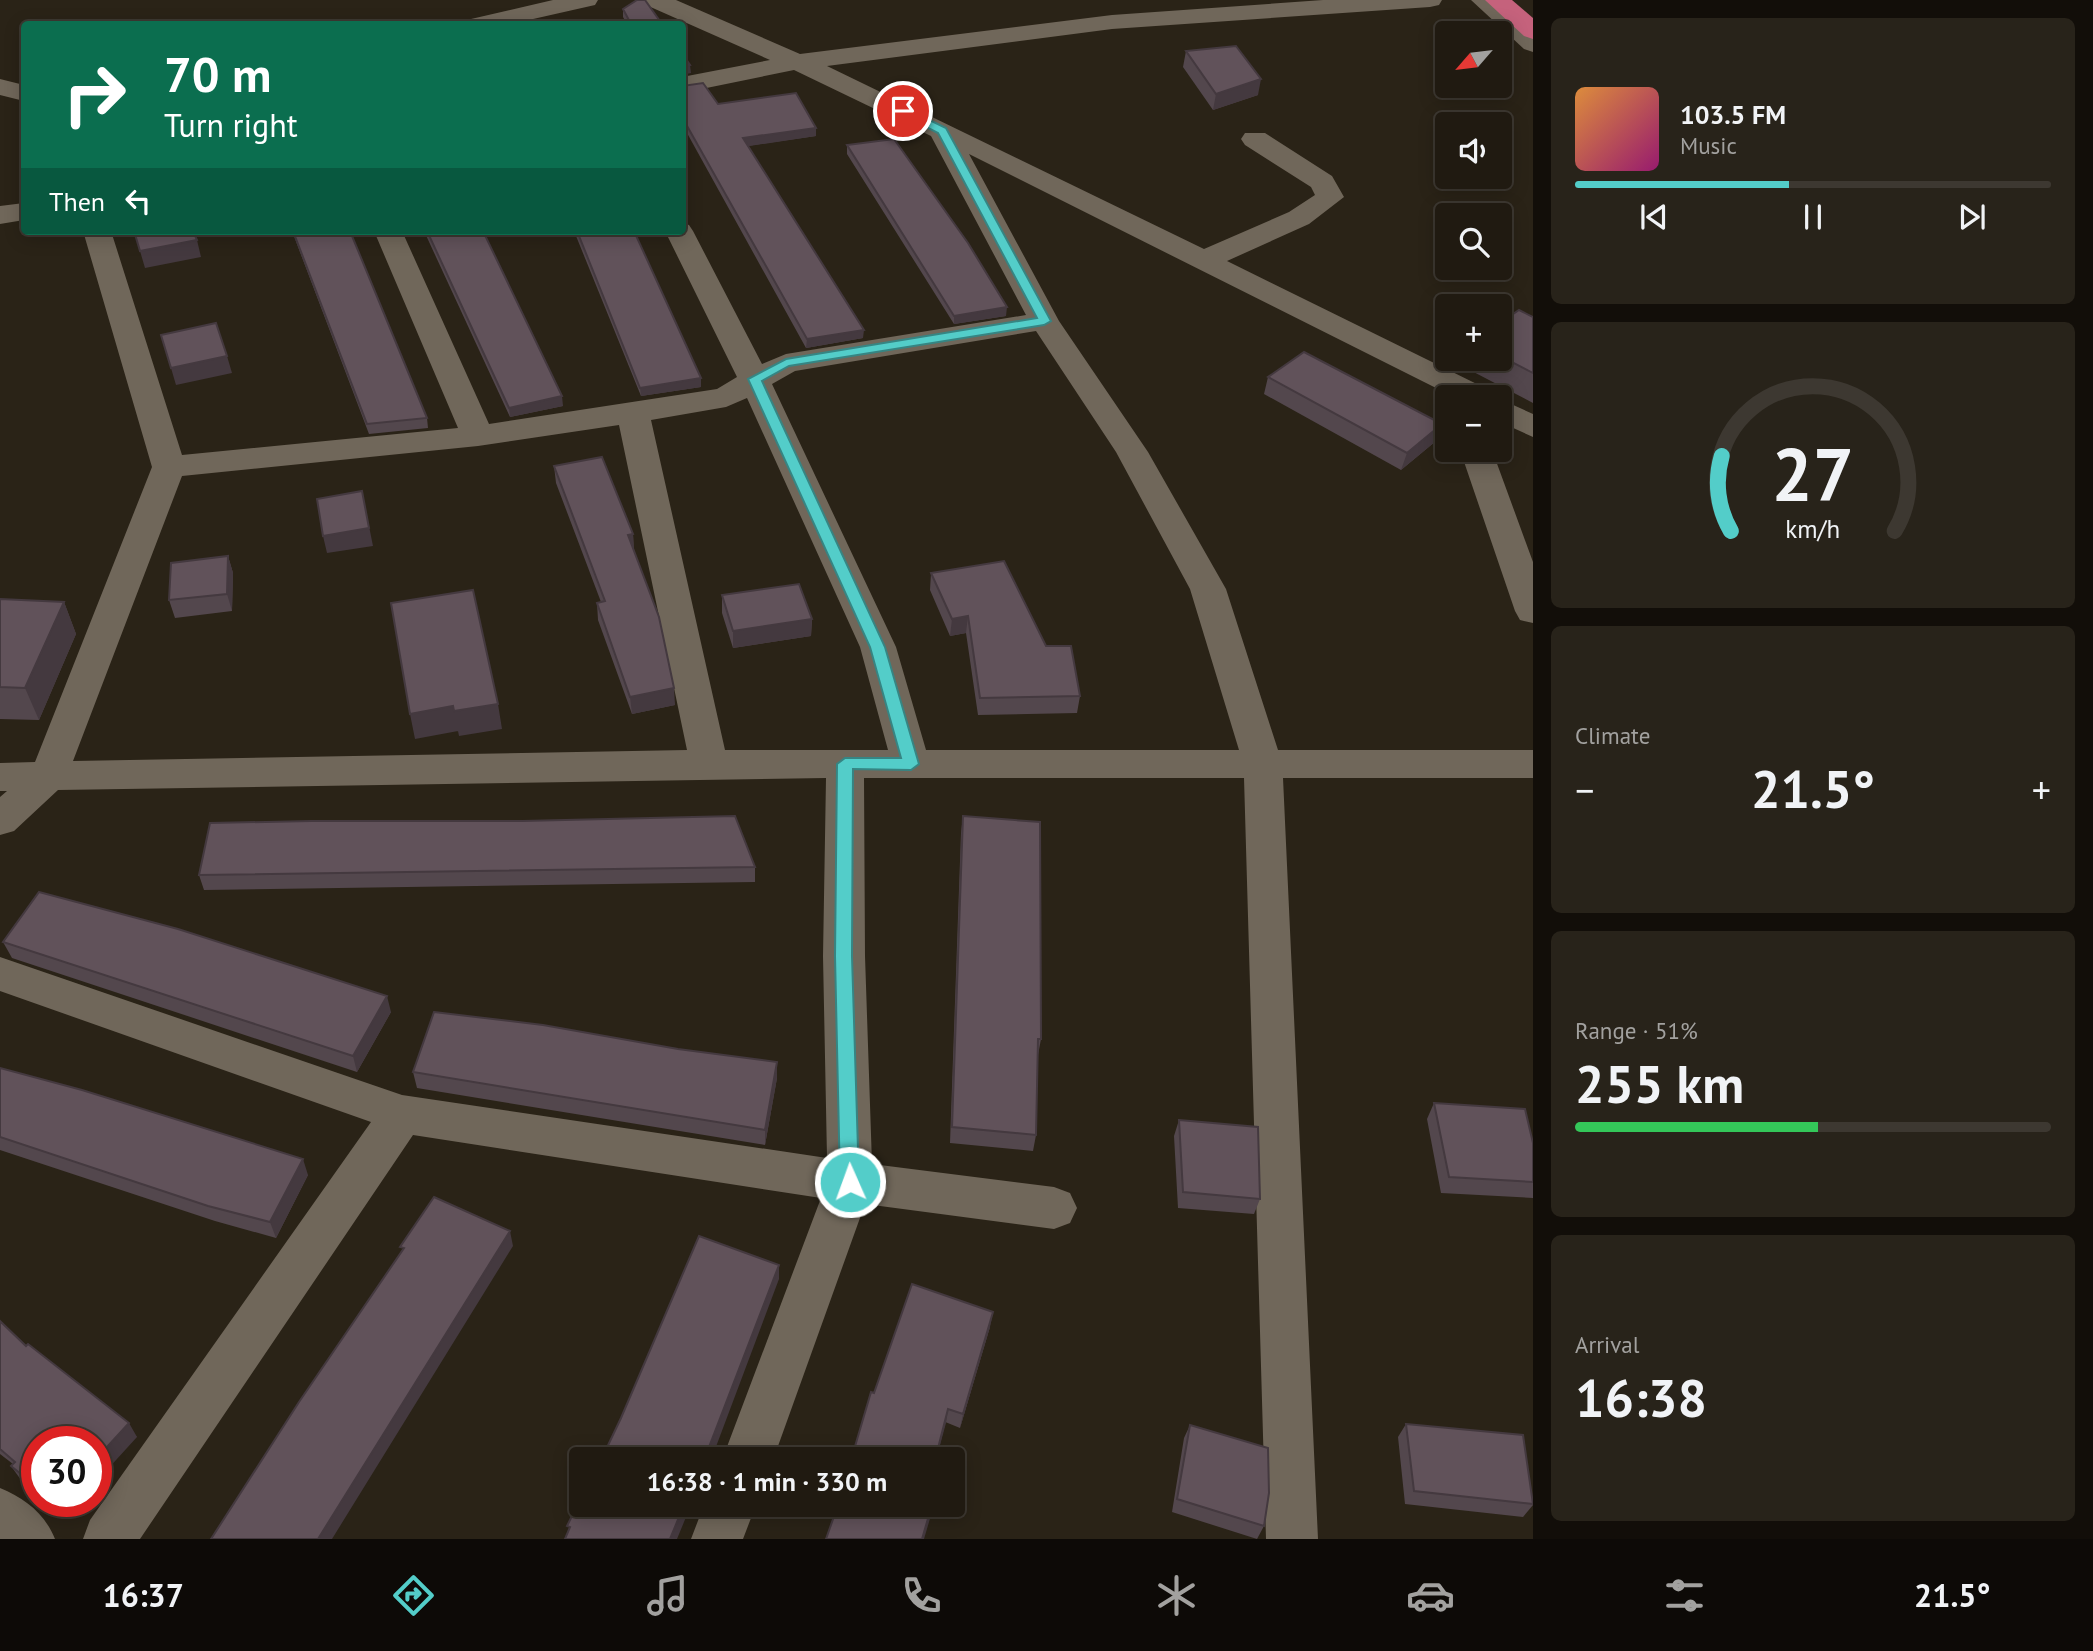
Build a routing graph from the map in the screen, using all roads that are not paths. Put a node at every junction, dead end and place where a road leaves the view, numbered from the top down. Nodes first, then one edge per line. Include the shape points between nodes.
1 (586, 0) edge
2 (655, 0) edge
3 (1430, 0) edge
4 (1483, 0) edge
5 (1497, 0) edge
6 (493, 21) edge
7 (1533, 31) edge
8 (1533, 44) edge
9 (797, 62) junction
10 (686, 84) edge
11 (0, 87) edge
12 (21, 92) edge
13 (942, 131) junction
14 (1255, 139) dead end
15 (21, 212) edge
16 (0, 215) edge
17 (98, 235) edge
18 (390, 235) edge
19 (681, 235) edge
20 (1204, 260) junction
21 (1044, 321) junction
22 (754, 379) junction
23 (1450, 385) edge
24 (633, 413) junction
25 (1512, 416) edge
26 (1533, 427) edge
27 (478, 436) junction
28 (1480, 462) edge
29 (169, 467) junction
30 (1533, 611) edge
31 (709, 764) junction
32 (845, 764) junction
33 (911, 764) junction
34 (1263, 764) junction
35 (1533, 764) edge
36 (48, 777) junction
37 (0, 778) edge
38 (0, 820) edge
39 (0, 974) edge
40 (402, 1114) junction
41 (850, 1182) junction
42 (1054, 1208) dead end
43 (752, 1447) edge
44 (0, 1514) edge
45 (726, 1517) edge
46 (29, 1539) edge
47 (109, 1539) edge
48 (718, 1539) edge
49 (1292, 1539) edge

1 - 6 street
2 - 9 street
3 - 9 street via 1112,22
4 - 8 street
5 - 7 highway
9 - 10 street
9 - 13 street
11 - 12 street
13 - 20 street
13 - 21 street
14 - 20 street via 1322,182 1330,197 1299,218
15 - 16 street
17 - 29 street
18 - 27 street
19 - 22 street
20 - 23 street
21 - 22 street via 786,363
21 - 34 street via 1132,452 1208,589
22 - 24 street via 726,397
22 - 33 street via 878,647
24 - 27 street
24 - 31 street
25 - 26 street
27 - 29 street
28 - 30 street
29 - 36 street
31 - 32 street
31 - 36 street
32 - 33 street
32 - 41 street
33 - 34 street
34 - 35 street
34 - 49 street
36 - 37 street
36 - 38 street
39 - 40 street
40 - 41 street
40 - 47 street
41 - 42 street
41 - 43 street
44 - 46 street
45 - 48 street

